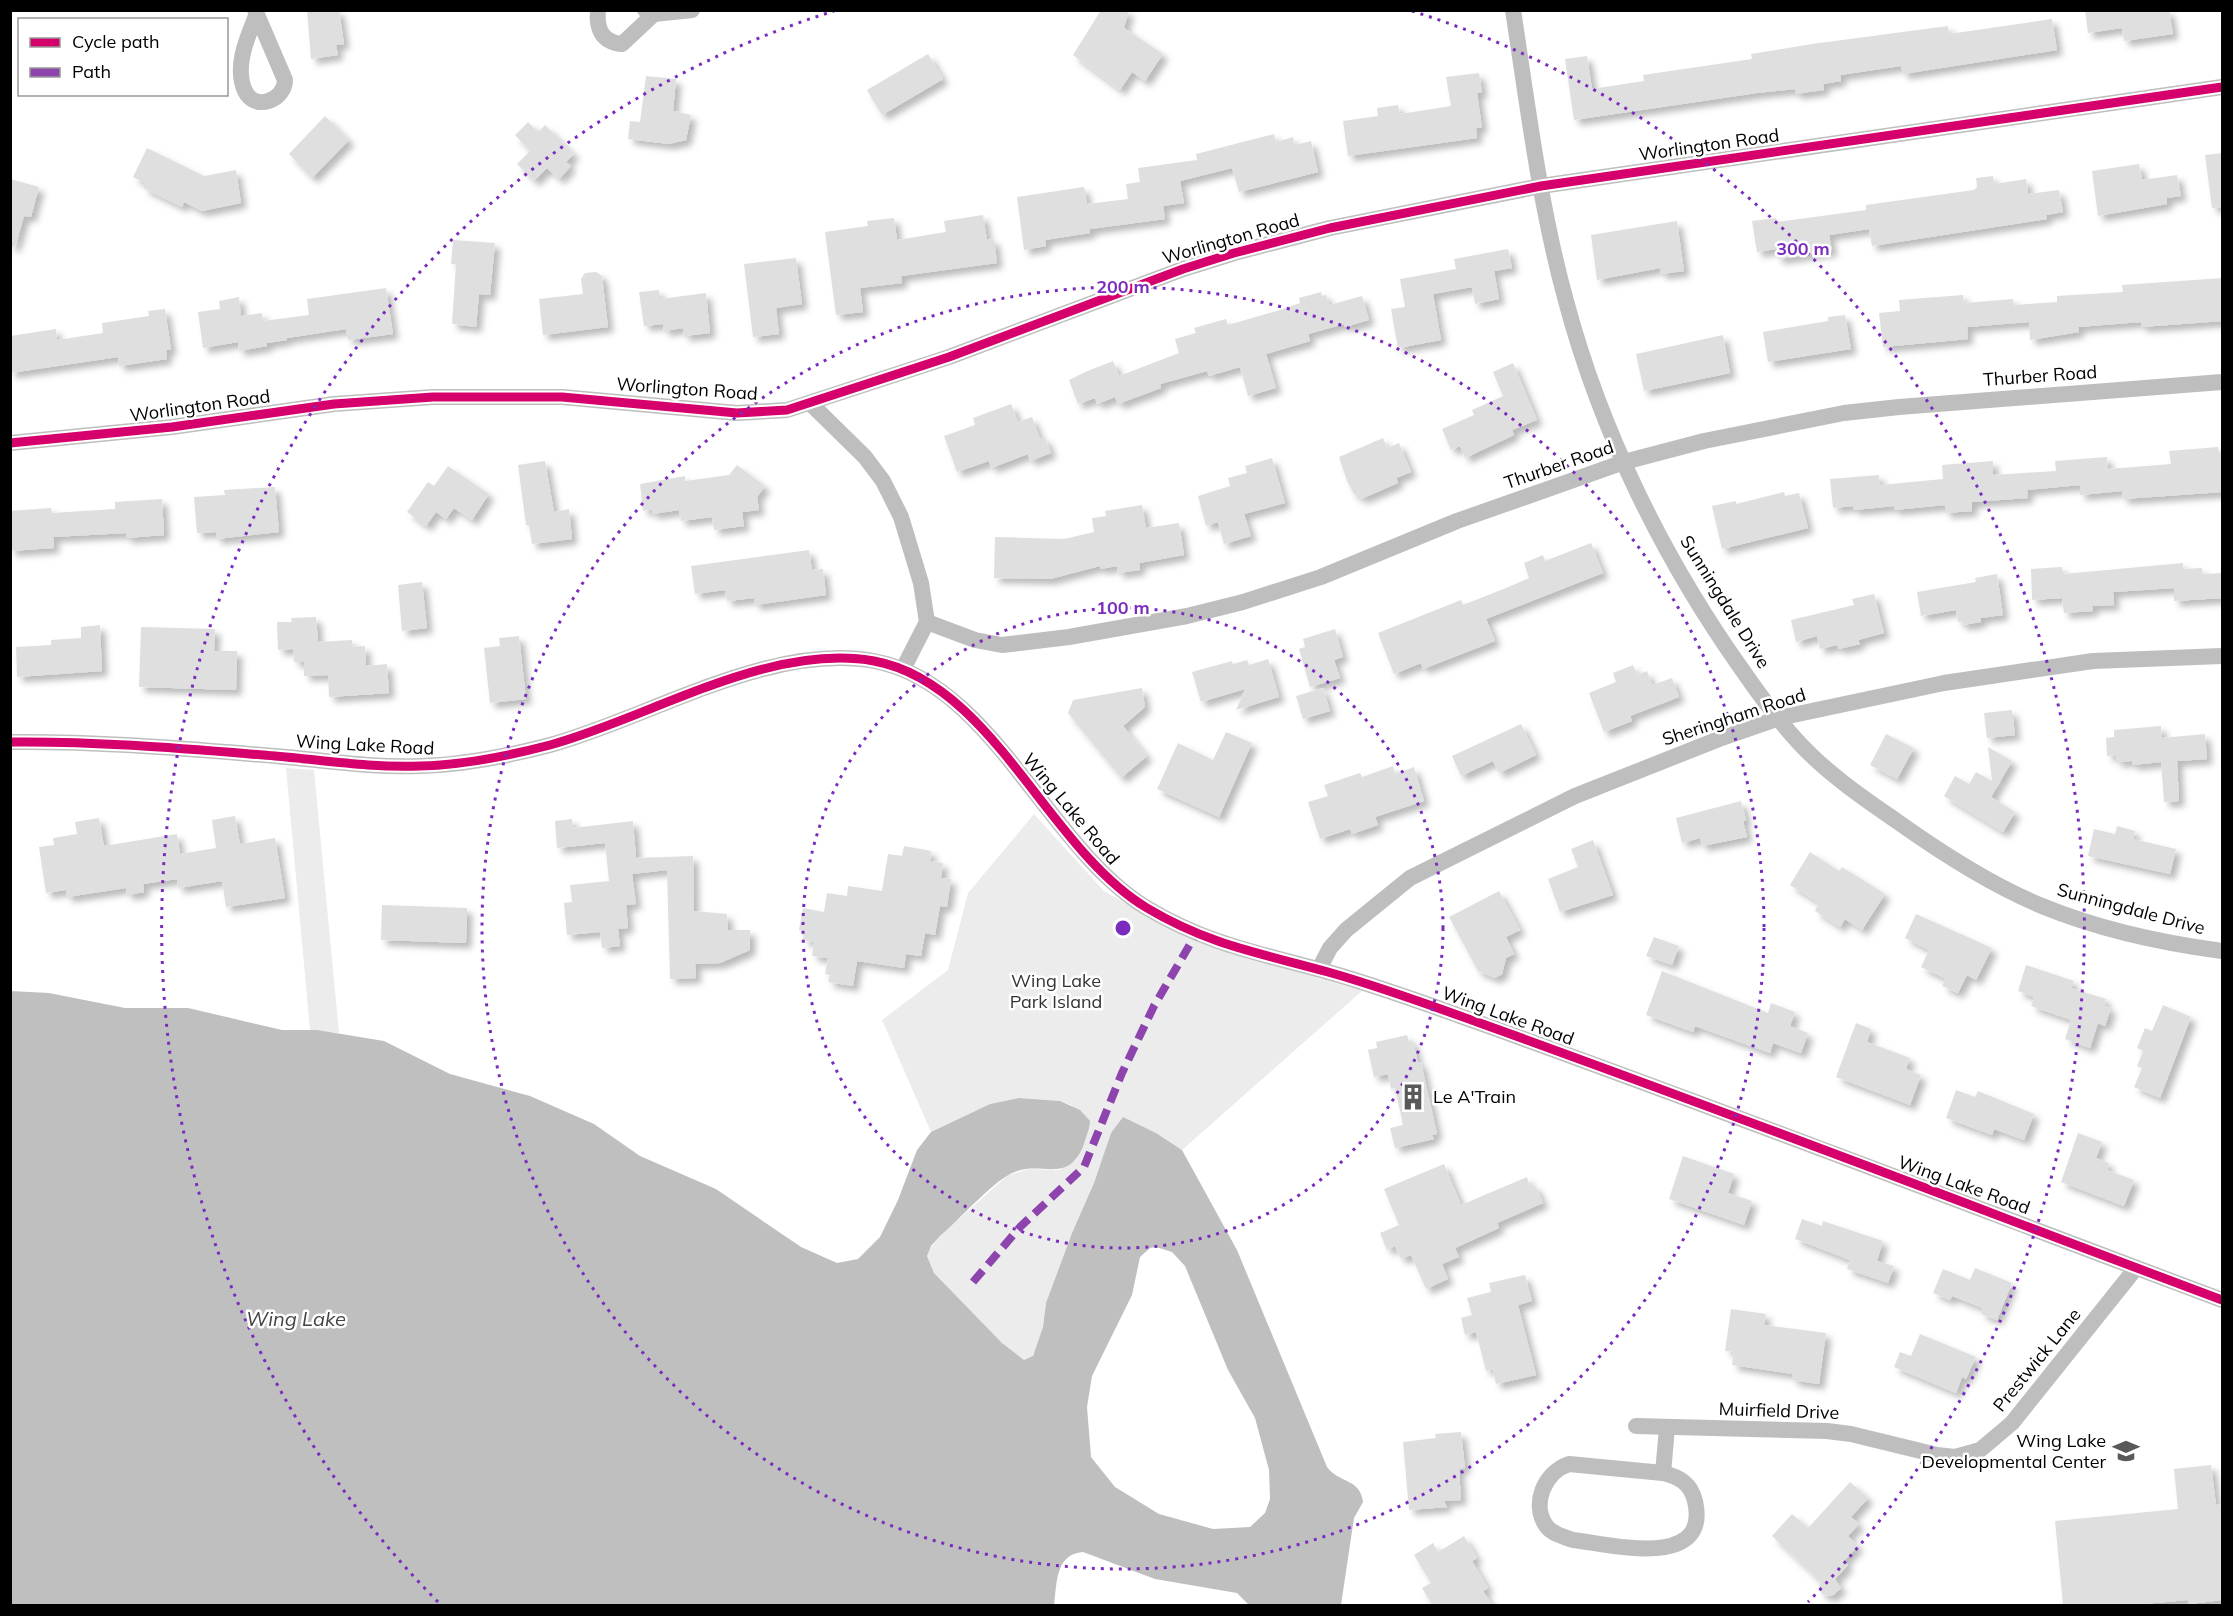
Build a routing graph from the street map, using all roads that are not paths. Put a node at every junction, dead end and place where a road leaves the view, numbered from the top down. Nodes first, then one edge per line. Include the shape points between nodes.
1 (598, 10) edge
2 (692, 10) edge
3 (1513, 10) edge
4 (650, 12) edge
5 (2223, 87) edge
6 (1541, 186) junction
7 (2223, 382) edge
8 (810, 403) junction
9 (10, 443) edge
10 (1624, 462) junction
11 (927, 622) junction
12 (2223, 656) edge
13 (903, 669) junction
14 (1779, 718) junction
15 (10, 742) edge
16 (2223, 951) edge
17 (1319, 969) junction
18 (2136, 1268) junction
19 (2223, 1300) edge
20 (1636, 1426) dead end
21 (1668, 1428) junction
22 (1955, 1457) joint
23 (1664, 1473) junction

1 - 4 street via 600,32 608,40 622,44
2 - 4 street
3 - 6 street, Sunningdale Drive
5 - 6 street, Worlington Road
6 - 8 street, Worlington Road via 1436,205 1234,253 1123,289 949,357
6 - 10 street, Sunningdale Drive via 1567,305
7 - 10 street, Thurber Road via 1844,413
8 - 9 street, Worlington Road via 787,410 736,413 561,397 433,398 323,405 172,428
8 - 11 street via 865,457 893,499 921,584
10 - 11 street, Thurber Road via 1457,521 1321,577 1207,612 1002,645 975,640
10 - 14 street, Sunningdale Drive via 1707,617
11 - 13 street
12 - 14 street, Sheringham Road via 2047,666 1944,682
13 - 15 street, Wing Lake Road via 854,658 774,668 554,744 446,765 388,766 185,749
13 - 17 street, Wing Lake Road via 973,720 1030,785 1084,856 1139,903 1221,944
14 - 16 street, Sunningdale Drive via 1810,754 1849,788 1925,841 2003,888 2079,919
14 - 17 street, Sheringham Road via 1575,796 1432,865 1395,888 1346,930
17 - 18 street, Wing Lake Road via 1669,1091
18 - 19 street, Wing Lake Road
18 - 22 street, Prestwick Lane via 2012,1422 1980,1450
20 - 21 street, Muirfield Drive
21 - 22 street, Muirfield Drive via 1827,1431
21 - 23 street
23 - 23 street via 1582,1464 1559,1467 1546,1481 1540,1498 1541,1513 1548,1527 1573,1540 1670,1548 1689,1536 1697,1511 1689,1486

